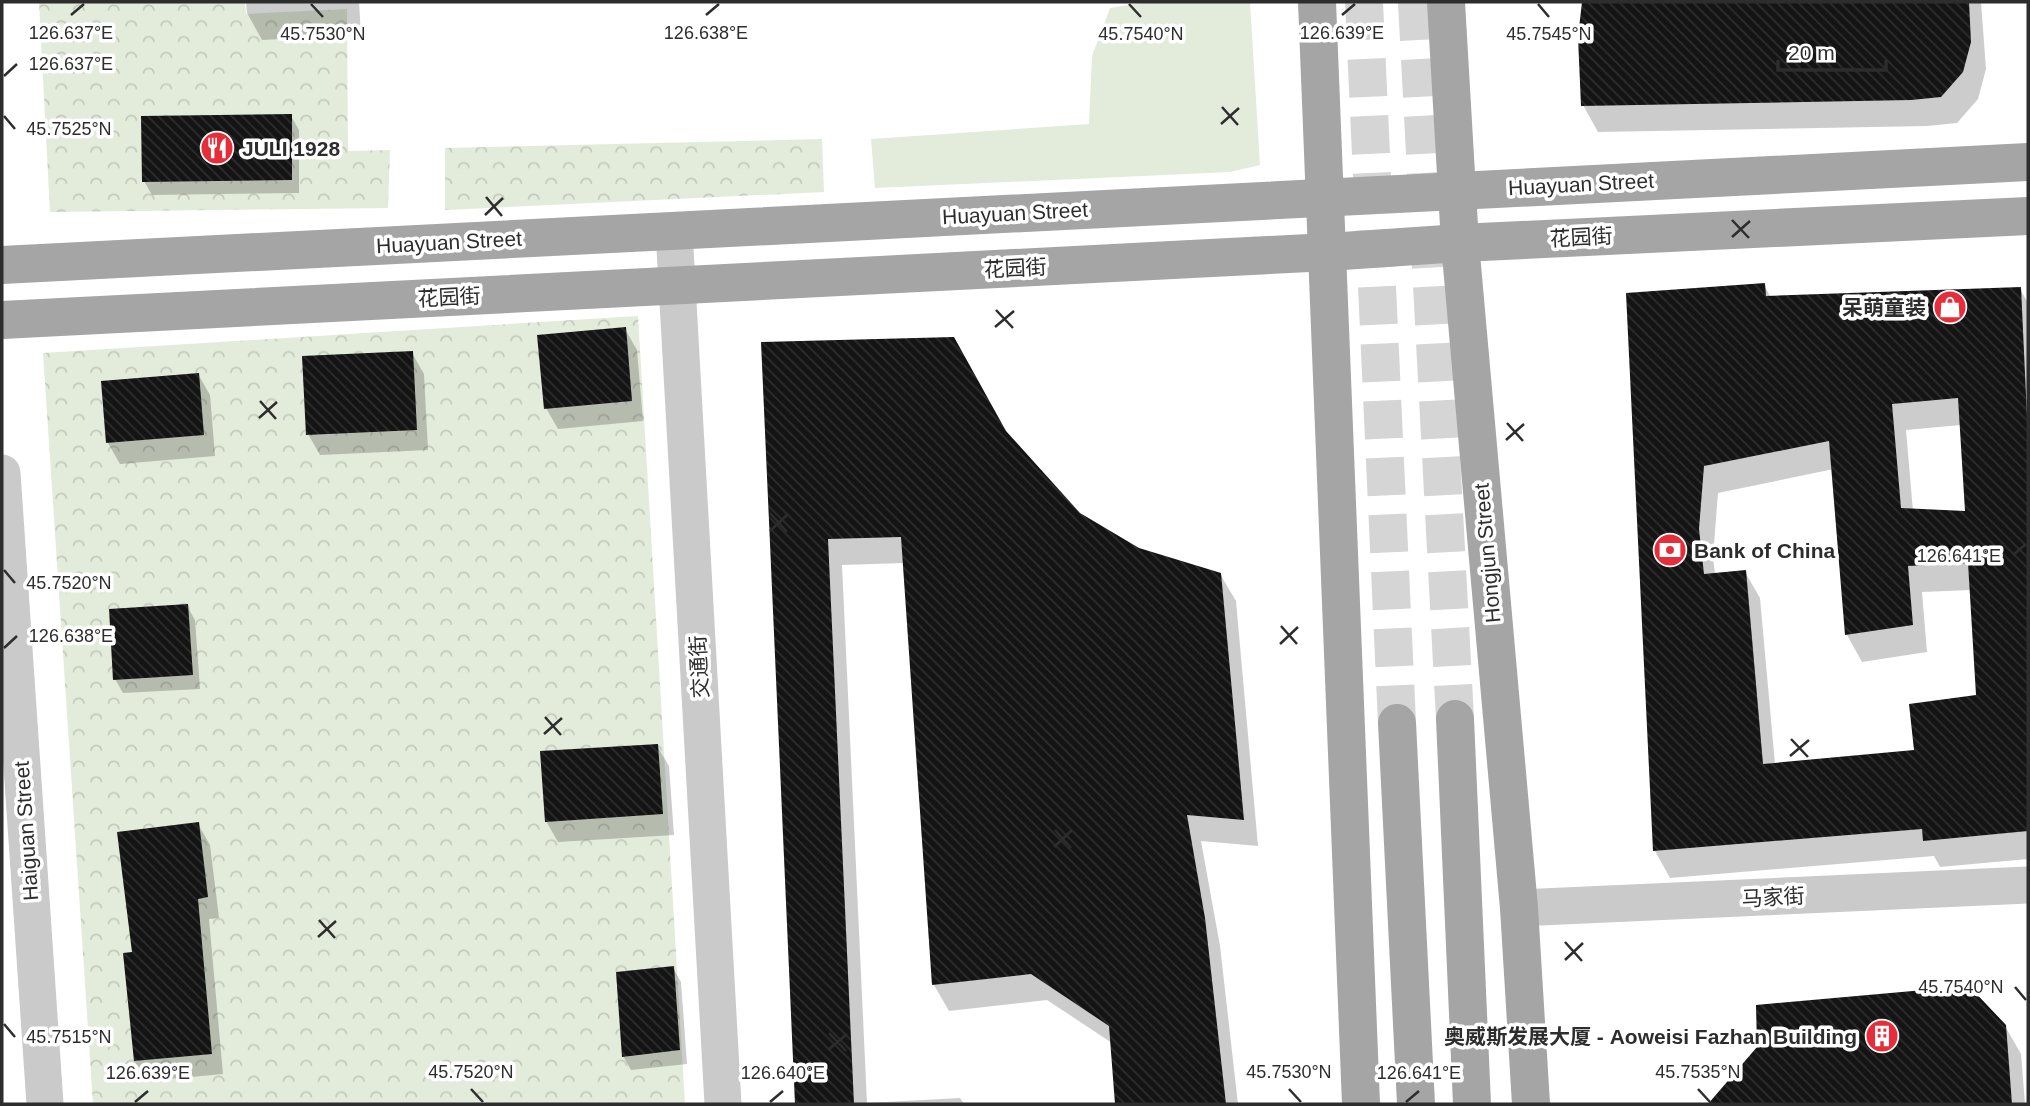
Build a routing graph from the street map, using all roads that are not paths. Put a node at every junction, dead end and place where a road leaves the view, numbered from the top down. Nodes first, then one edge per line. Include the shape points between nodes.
1 (1317, 2) edge
2 (1446, 2) edge
3 (2028, 162) edge
4 (1457, 190) junction
5 (1326, 198) junction
6 (2028, 216) edge
7 (674, 231) junction
8 (1460, 243) junction
9 (1328, 252) junction
10 (2, 265) edge
11 (678, 285) junction
12 (2, 320) edge
13 (2, 473) edge
14 (1455, 719) tunnel mouth
15 (1396, 723) tunnel mouth
16 (2028, 885) edge
17 (1518, 908) junction
18 (45, 1104) edge
19 (723, 1104) edge
20 (1361, 1104) edge
21 (1416, 1104) edge
22 (1472, 1104) edge
23 (1531, 1104) edge

1 - 5 main road
2 - 4 main road, Hongjun Street
3 - 4 main road, Huayuan Street
4 - 5 main road, Huayuan Street
4 - 8 main road, Hongjun Street
5 - 7 main road, Huayuan Street
5 - 9 main road
6 - 8 main road, 花园街
7 - 10 main road, Huayuan Street
7 - 11 street, 交通街
8 - 9 main road, 花园街
8 - 17 main road, Hongjun Street
9 - 11 main road, 花园街
9 - 20 main road
11 - 12 main road, 花园街
11 - 19 street, 交通街
13 - 18 street, Haiguan Street
14 - 22 main road
15 - 21 main road
16 - 17 street, 马家街
17 - 23 main road, Hongjun Street

